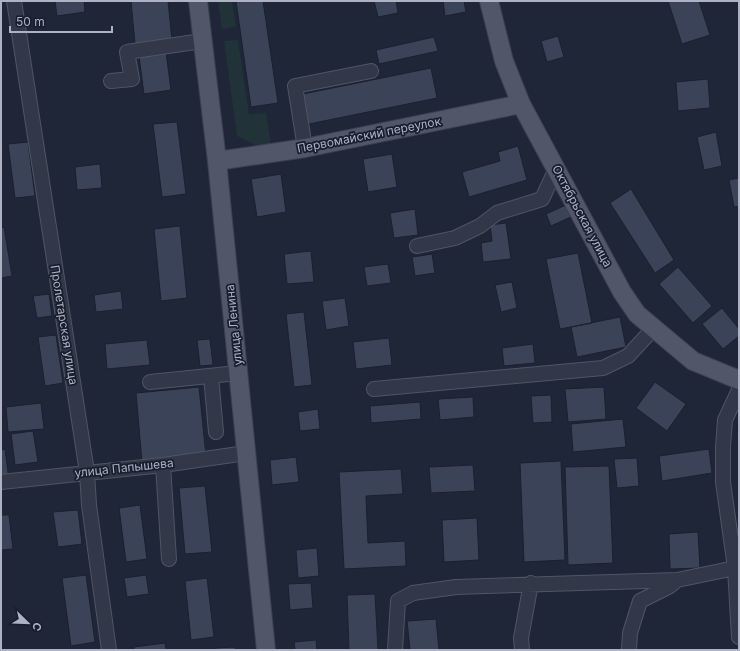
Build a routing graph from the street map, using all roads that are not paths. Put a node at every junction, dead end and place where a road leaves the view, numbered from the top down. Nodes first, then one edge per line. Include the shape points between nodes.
1 (14, 1) edge
2 (198, 1) edge
3 (490, 1) edge
4 (202, 40) junction
5 (371, 71) dead end
6 (111, 81) dead end
7 (520, 104) junction
8 (305, 148) junction
9 (217, 161) junction
10 (556, 169) junction
11 (417, 246) dead end
12 (653, 329) junction
13 (238, 373) junction
14 (211, 376) junction
15 (739, 380) edge
16 (150, 382) dead end
17 (374, 389) dead end
18 (739, 390) edge
19 (216, 432) dead end
20 (246, 453) junction
21 (163, 465) junction
22 (87, 472) junction
23 (1, 482) edge
24 (169, 559) dead end
25 (737, 568) edge
26 (676, 580) junction
27 (531, 584) junction
28 (739, 637) edge
29 (109, 650) edge
30 (266, 650) edge
31 (395, 650) edge
32 (522, 650) edge
33 (629, 650) edge

1 - 22 street, Пролетарская улица
2 - 4 main road, улица Ленина
3 - 7 main road, Октябрьская улица via 504,61
4 - 6 street via 127,52 132,79
4 - 9 main road, улица Ленина
5 - 8 street via 295,86
7 - 8 main road, Первомайский переулок
7 - 10 main road, Октябрьская улица
8 - 9 main road, Первомайский переулок
9 - 13 main road, улица Ленина
10 - 11 street via 542,199 496,213 480,226 455,238
10 - 12 main road, Октябрьская улица via 622,292 637,314
12 - 15 main road, Октябрьская улица via 693,361
12 - 17 street via 628,356 603,368
13 - 14 street
13 - 20 main road, улица Ленина
14 - 16 street
14 - 19 street
18 - 25 street via 725,420 723,448 723,482
20 - 21 street, улица Папышева
20 - 30 main road, улица Ленина
21 - 22 street, улица Папышева
21 - 24 street
22 - 23 street, улица Папышева
22 - 29 street, Пролетарская улица via 89,505
25 - 26 street
25 - 28 street
26 - 27 street
26 - 33 street via 670,586 640,601 630,633
27 - 31 street via 456,587 414,593 398,601
27 - 32 street via 521,638

